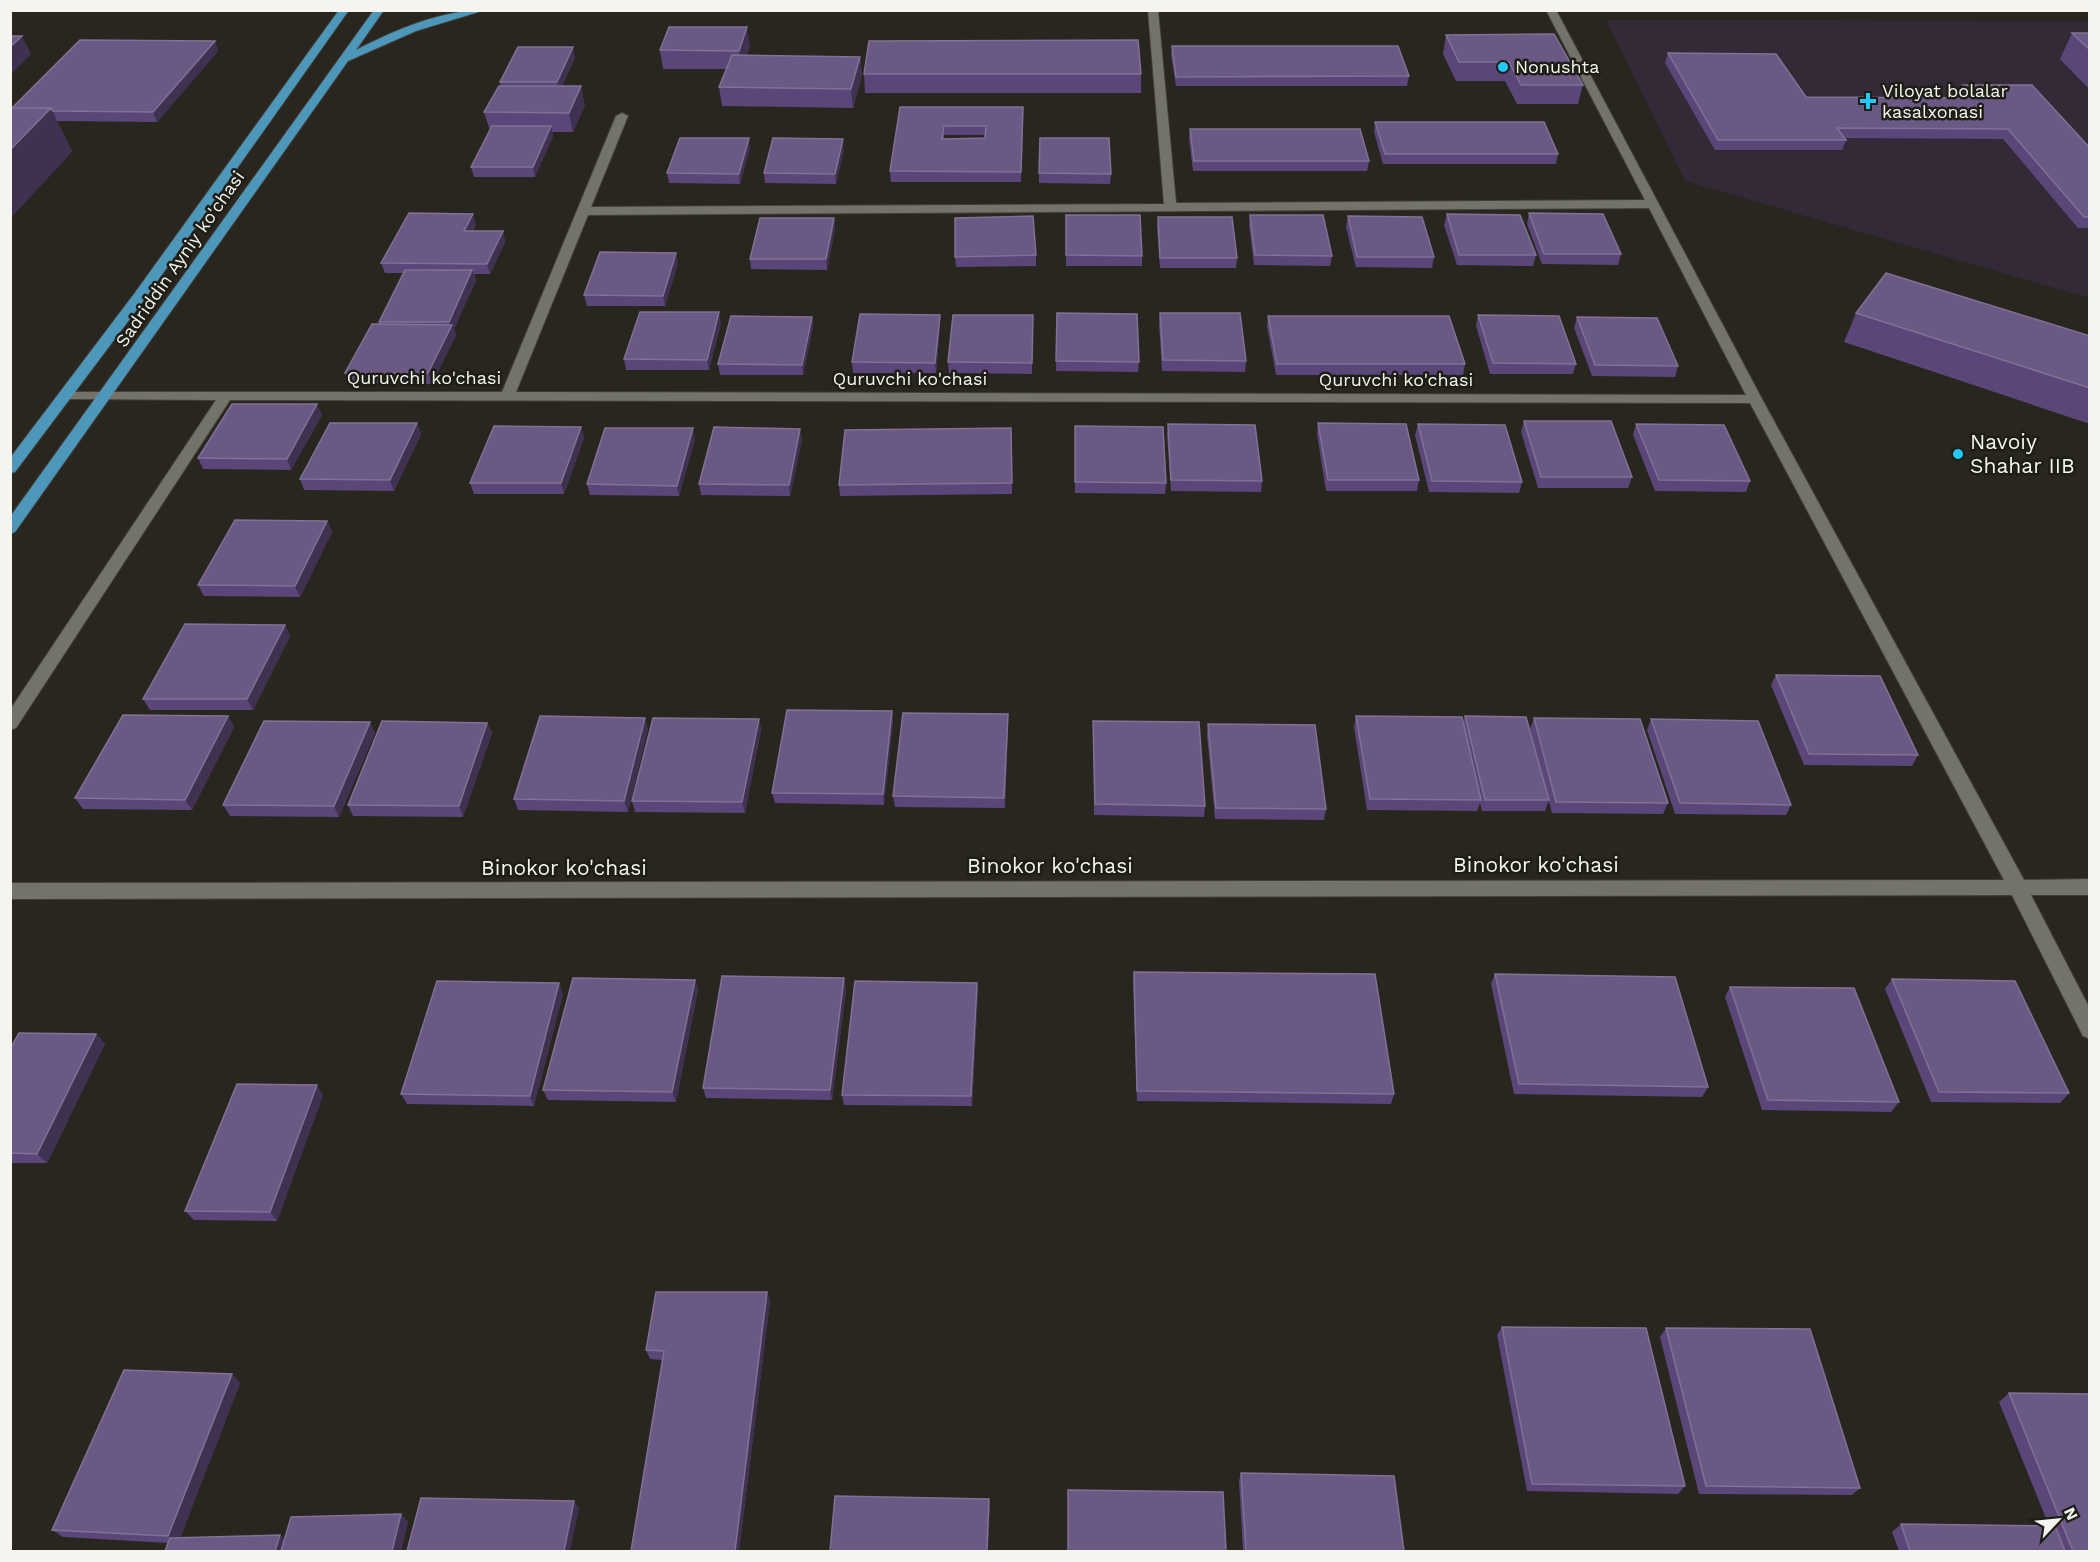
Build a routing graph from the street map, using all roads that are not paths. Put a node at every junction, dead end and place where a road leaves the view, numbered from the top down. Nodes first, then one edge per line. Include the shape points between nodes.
1 (344, 10) edge
2 (379, 10) edge
3 (480, 10) edge
4 (1153, 10) edge
5 (1551, 10) edge
6 (344, 60) junction
7 (622, 116) dead end
8 (1653, 204) junction
9 (1170, 208) junction
10 (583, 211) junction
11 (66, 395) junction
12 (106, 396) junction
13 (225, 396) junction
14 (507, 396) junction
15 (1755, 399) junction
16 (10, 469) edge
17 (10, 529) edge
18 (10, 724) edge
19 (2018, 886) junction
20 (2090, 887) edge
21 (10, 891) edge
22 (2090, 1030) edge

1 - 11 main road, Sadriddin Ayniy ko'chasi
2 - 6 main road, Sadriddin Ayniy ko'chasi
3 - 6 main road via 412,28
4 - 9 street
5 - 8 street
6 - 12 main road, Sadriddin Ayniy ko'chasi
7 - 10 street
8 - 9 street
8 - 15 street
9 - 10 street
10 - 14 street
11 - 12 street, Quruvchi ko'chasi
11 - 16 main road, Sadriddin Ayniy ko'chasi
12 - 13 street, Quruvchi ko'chasi
12 - 17 main road, Sadriddin Ayniy ko'chasi
13 - 14 street, Quruvchi ko'chasi
13 - 18 street
14 - 15 street, Quruvchi ko'chasi
15 - 19 street
19 - 20 street, Binokor ko'chasi
19 - 21 street, Binokor ko'chasi
19 - 22 street

